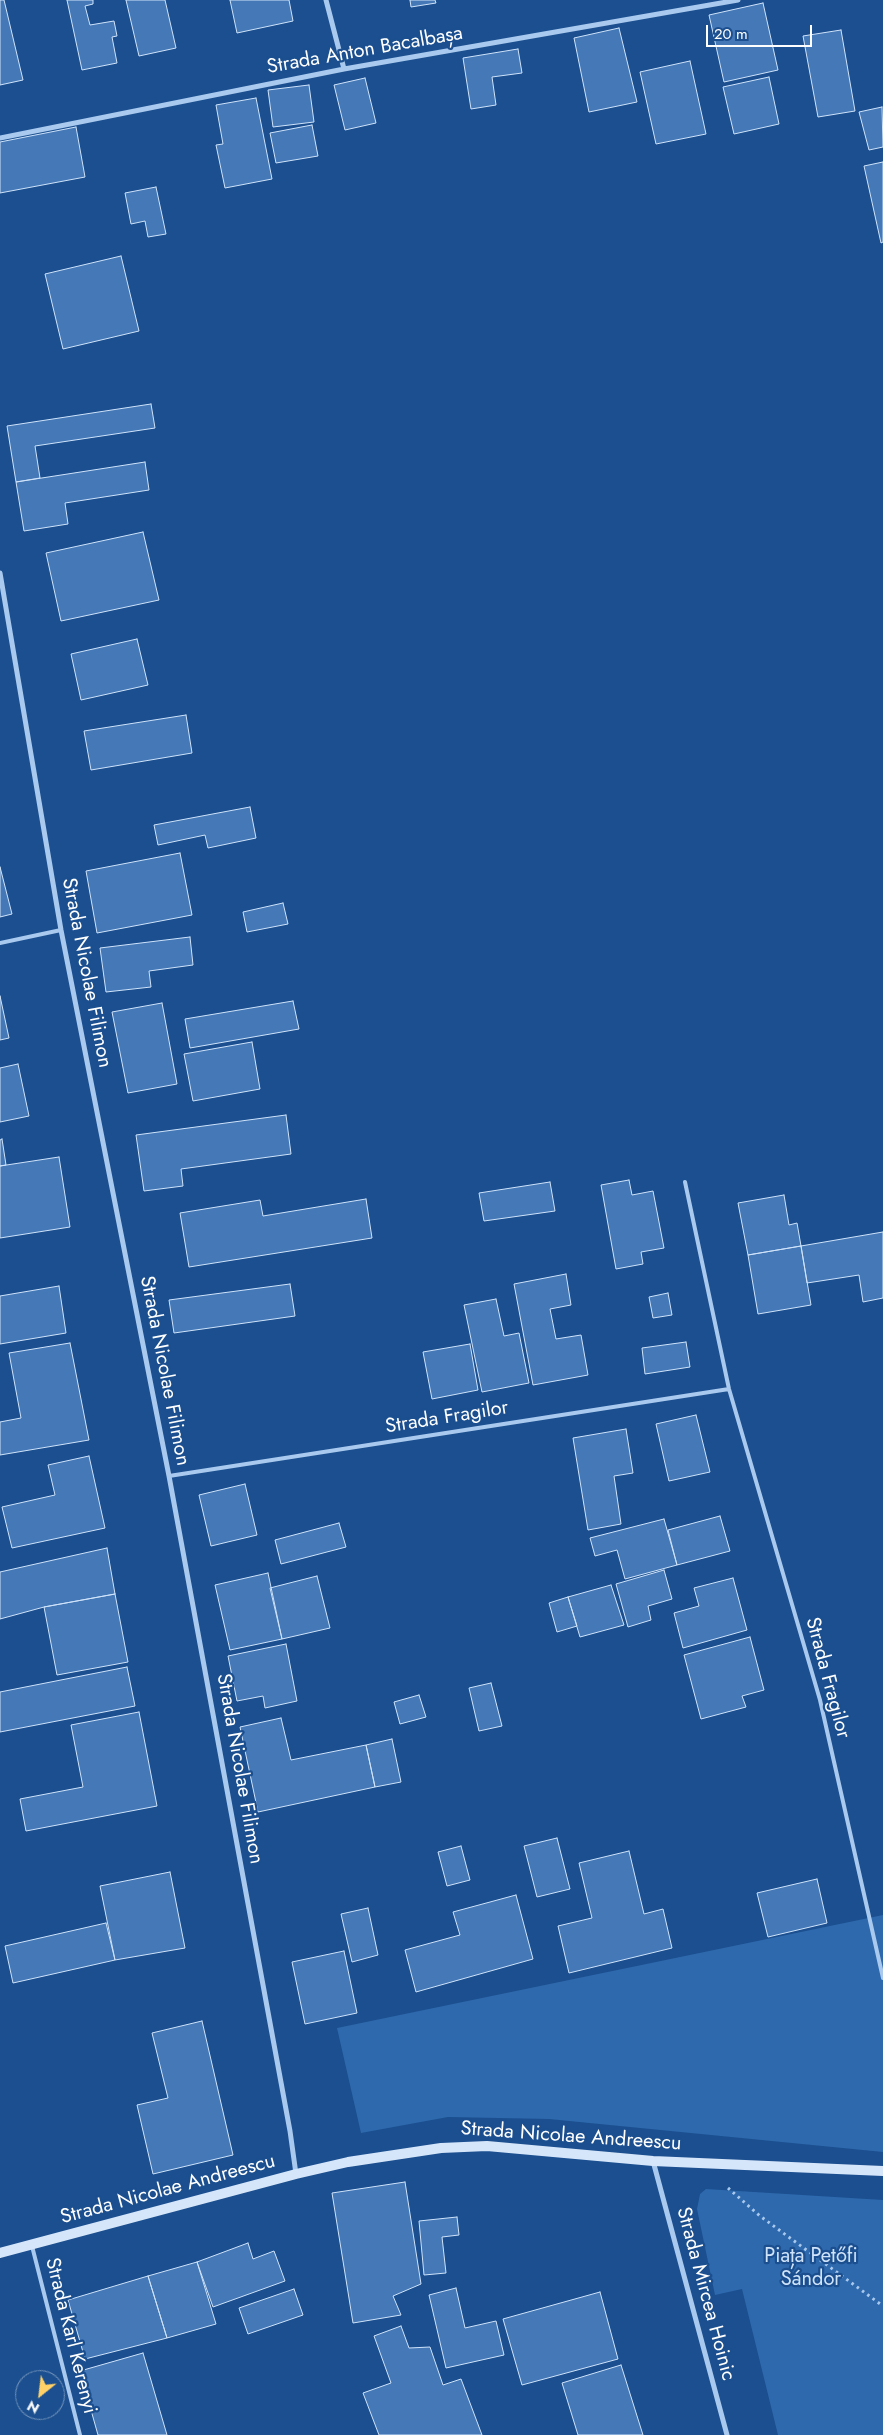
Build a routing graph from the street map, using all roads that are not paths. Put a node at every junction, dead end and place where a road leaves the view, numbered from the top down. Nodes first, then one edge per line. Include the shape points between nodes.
1 (326, 0) edge
2 (738, 0) edge
3 (344, 69) junction
4 (0, 138) edge
5 (0, 573) edge
6 (61, 930) junction
7 (0, 944) edge
8 (685, 1182) dead end
9 (729, 1389) junction
10 (169, 1476) junction
11 (883, 1978) edge
12 (653, 2161) junction
13 (883, 2171) edge
14 (296, 2174) junction
15 (31, 2245) junction
16 (0, 2252) edge
17 (80, 2435) edge
18 (727, 2435) edge

1 - 3 street
2 - 3 street, Strada Anton Bacalbașa
3 - 4 street, Strada Anton Bacalbașa
5 - 6 street, Strada Nicolae Filimon
6 - 7 lane
6 - 10 street, Strada Nicolae Filimon
8 - 9 lane, Strada Fragilor
9 - 10 lane, Strada Fragilor
9 - 11 lane, Strada Fragilor via 820,1700
10 - 14 street, Strada Nicolae Filimon
12 - 13 main road, Strada Nicolae Andreescu
12 - 14 main road, Strada Nicolae Andreescu via 487,2146 441,2148 348,2162
12 - 18 street, Strada Mircea Hoinic
14 - 15 main road, Strada Nicolae Andreescu
15 - 16 main road, Strada Nicolae Andreescu
15 - 17 lane, Strada Karl Kerenyi

